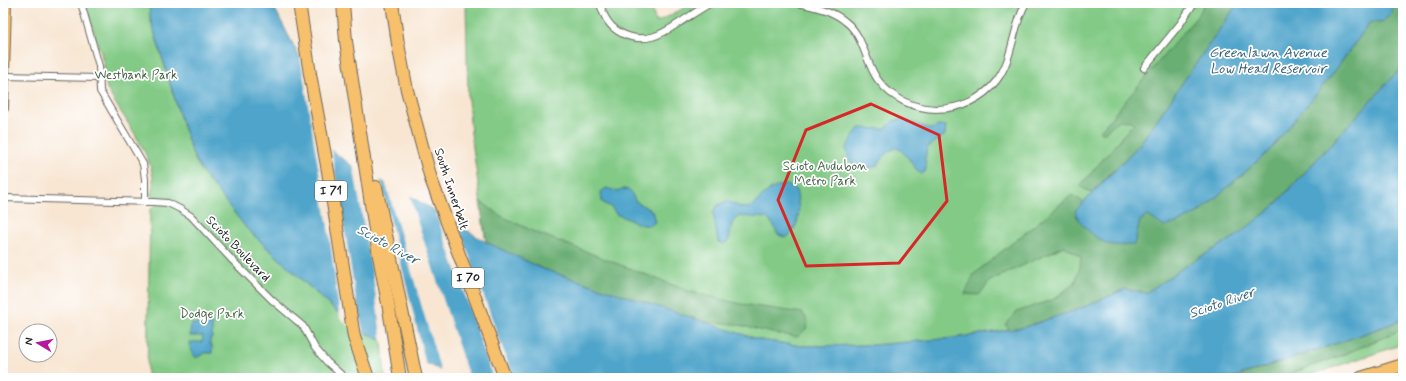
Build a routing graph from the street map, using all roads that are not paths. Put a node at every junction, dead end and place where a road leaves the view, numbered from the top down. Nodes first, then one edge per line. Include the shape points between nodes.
1 (6, 3) edge
2 (81, 3) edge
3 (300, 3) edge
4 (342, 3) edge
5 (392, 3) edge
6 (600, 3) edge
7 (711, 3) edge
8 (798, 3) edge
9 (1026, 3) edge
10 (1194, 3) edge
11 (1144, 68) dead end
12 (3, 76) edge
13 (99, 78) junction
14 (3, 108) edge
15 (358, 119) junction
16 (3, 198) edge
17 (145, 202) junction
18 (385, 290) junction
19 (1403, 365) edge
20 (416, 377) edge
21 (344, 378) edge
22 (368, 378) edge
23 (391, 378) edge
24 (400, 378) edge
25 (505, 378) edge
26 (1361, 378) edge

1 - 12 main road
2 - 13 street via 99,66
3 - 22 highway, I 71 via 354,337
4 - 15 highway
5 - 25 highway, South Innerbelt / I 70 via 407,90 431,179
6 - 7 street via 612,27 624,35 643,39 663,33
8 - 9 street via 828,11 846,22 860,40 873,72 892,94 909,104 948,109 968,103 984,93 997,79 1007,62 1019,17
10 - 11 street
12 - 13 street
12 - 14 main road
13 - 17 street via 100,90 105,100 143,164
15 - 18 highway
15 - 20 highway via 382,215
16 - 17 street, Scioto Boulevard
17 - 21 street, Scioto Boulevard via 168,203 191,216 272,300 303,326 315,348
18 - 23 highway via 383,309
18 - 24 highway
19 - 26 highway

